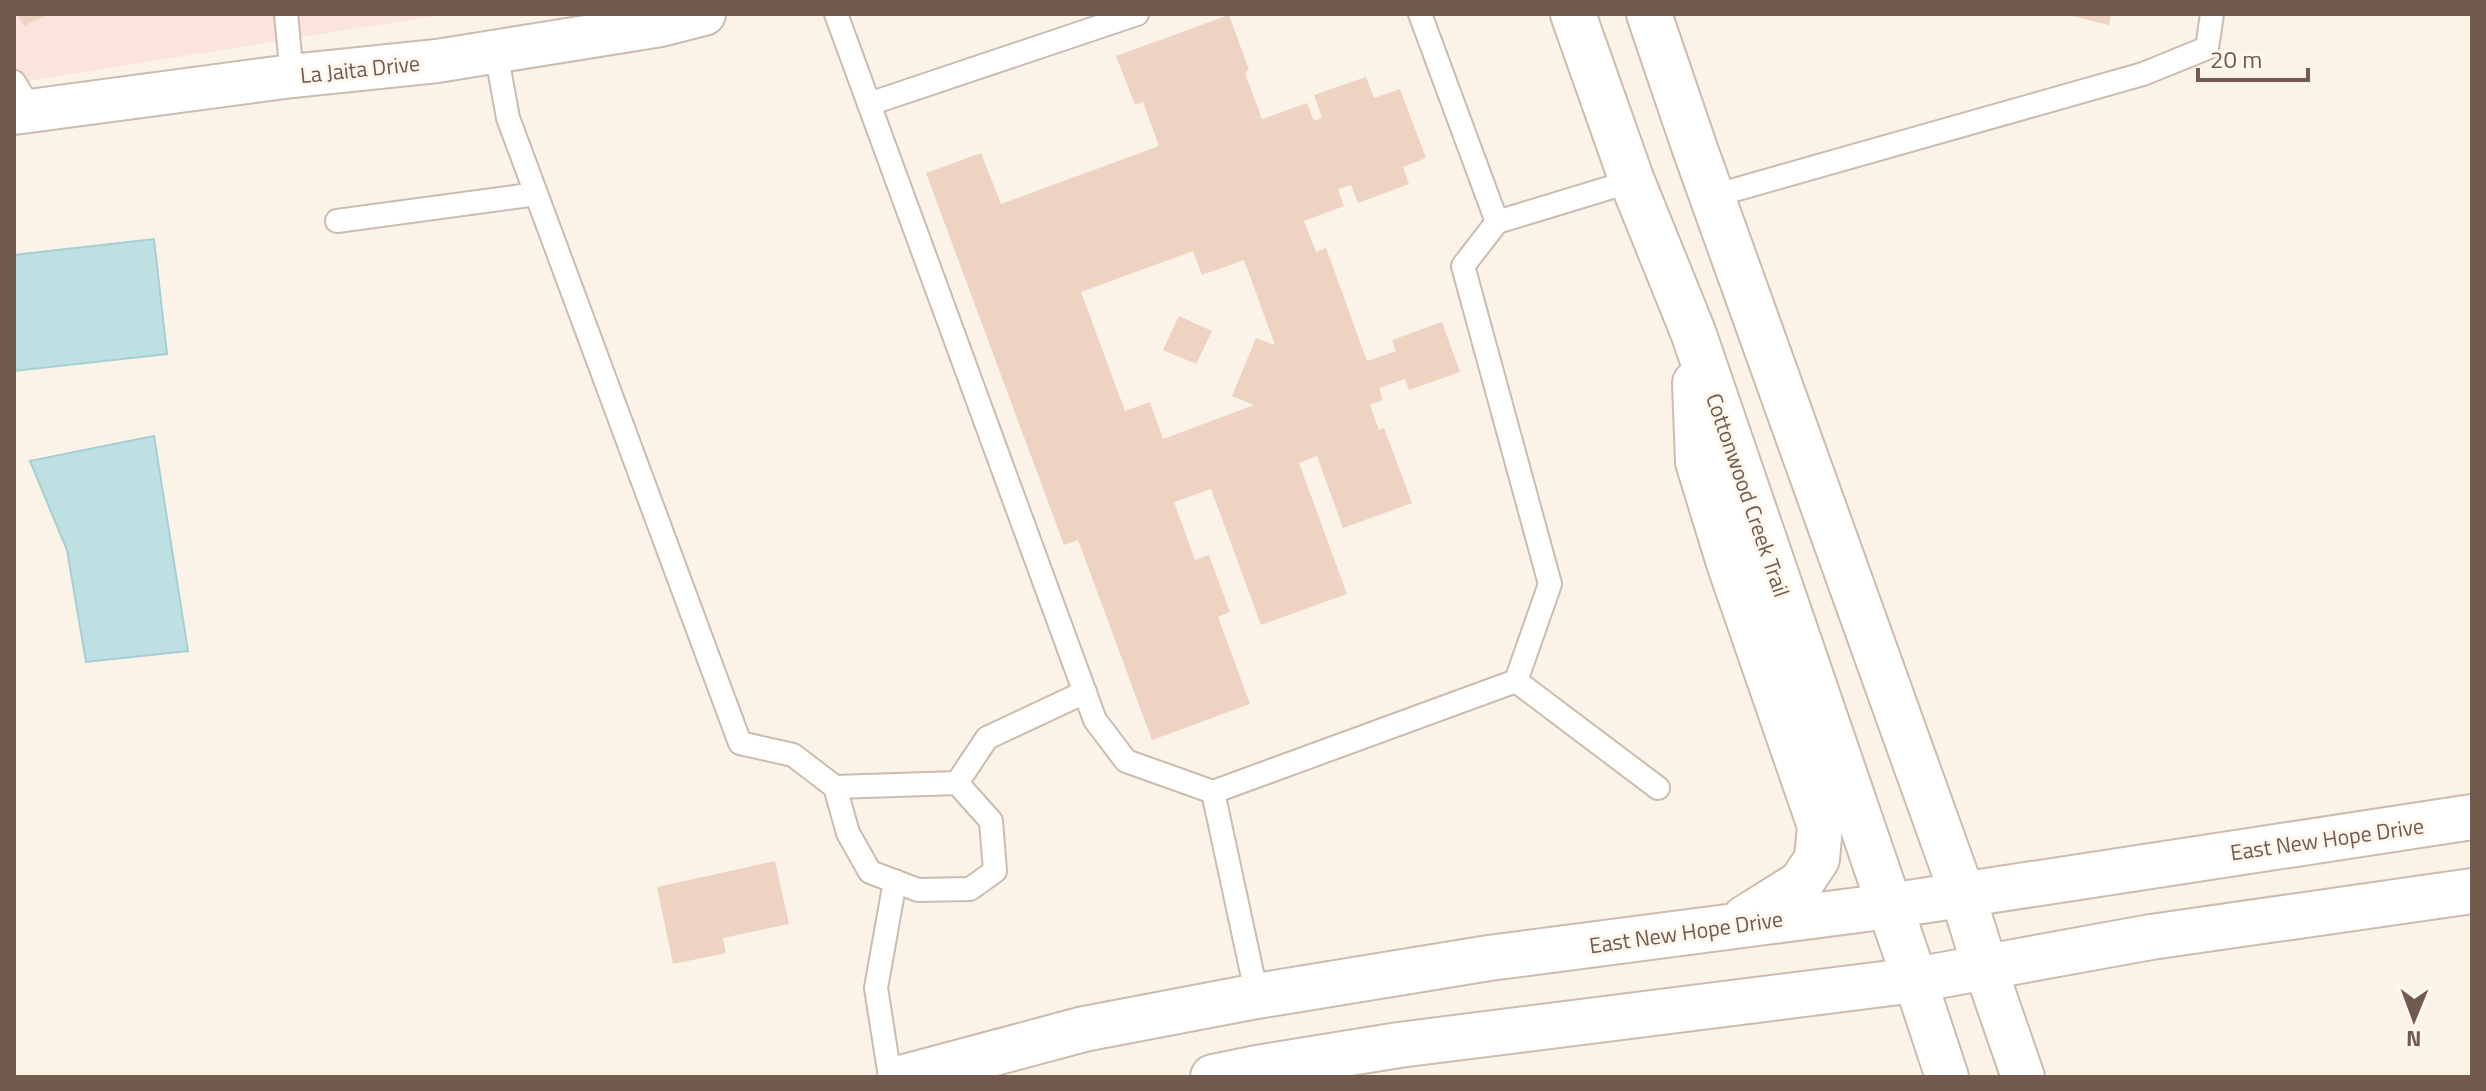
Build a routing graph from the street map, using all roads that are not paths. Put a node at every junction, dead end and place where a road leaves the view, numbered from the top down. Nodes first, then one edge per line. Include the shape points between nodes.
1 (286, 14) edge
2 (704, 14) edge
3 (836, 14) edge
4 (1137, 14) edge
5 (1420, 14) edge
6 (1573, 14) edge
7 (1649, 14) edge
8 (2212, 14) edge
9 (496, 52) junction
10 (292, 76) junction
11 (20, 102) edge
12 (869, 104) junction
13 (1632, 181) junction
14 (536, 194) junction
15 (1713, 196) junction
16 (337, 221) dead end
17 (1497, 222) junction
18 (1693, 332) junction
19 (1516, 681) junction
20 (1085, 692) junction
21 (957, 783) junction
22 (835, 787) junction
23 (1658, 788) dead end
24 (1213, 792) junction
25 (2472, 817) edge
26 (895, 881) junction
27 (2471, 892) edge
28 (1962, 893) junction
29 (1889, 906) junction
30 (1736, 924) junction
31 (1985, 967) junction
32 (1915, 980) junction
33 (1257, 996) junction
34 (890, 1077) edge
35 (905, 1077) edge
36 (1213, 1077) edge
37 (1947, 1077) edge
38 (2023, 1077) edge

1 - 10 lane
2 - 9 street, La Jaita Drive
3 - 12 lane
4 - 12 lane
5 - 17 lane
6 - 13 street, Cottonwood Creek Trail
7 - 15 street
8 - 15 lane via 2207,48 2143,74
9 - 10 street, La Jaita Drive
9 - 14 lane via 508,118
10 - 11 street, La Jaita Drive
12 - 20 lane
13 - 17 lane
13 - 18 street, Cottonwood Creek Trail
14 - 16 lane
14 - 22 lane via 740,743 793,755
15 - 28 street
17 - 19 lane via 1463,266 1550,584
18 - 29 street, Cottonwood Creek Trail
18 - 30 street via 1698,462 1820,826 1817,859 1801,883
19 - 23 lane
19 - 24 lane
20 - 21 lane via 987,738
20 - 24 lane via 1095,720 1126,761
21 - 22 lane
21 - 26 lane via 991,821 995,871 970,889 918,890
22 - 26 lane via 848,833 870,872
24 - 33 lane
25 - 28 street, East New Hope Drive
26 - 34 lane via 876,988
27 - 31 street via 2151,937
28 - 29 street, East New Hope Drive
28 - 31 street
29 - 30 street, East New Hope Drive
29 - 32 street, Cottonwood Creek Trail
30 - 33 street, East New Hope Drive
31 - 32 street
31 - 38 street
32 - 36 street via 1399,1045
32 - 37 street
33 - 35 street, East New Hope Drive via 1084,1029

